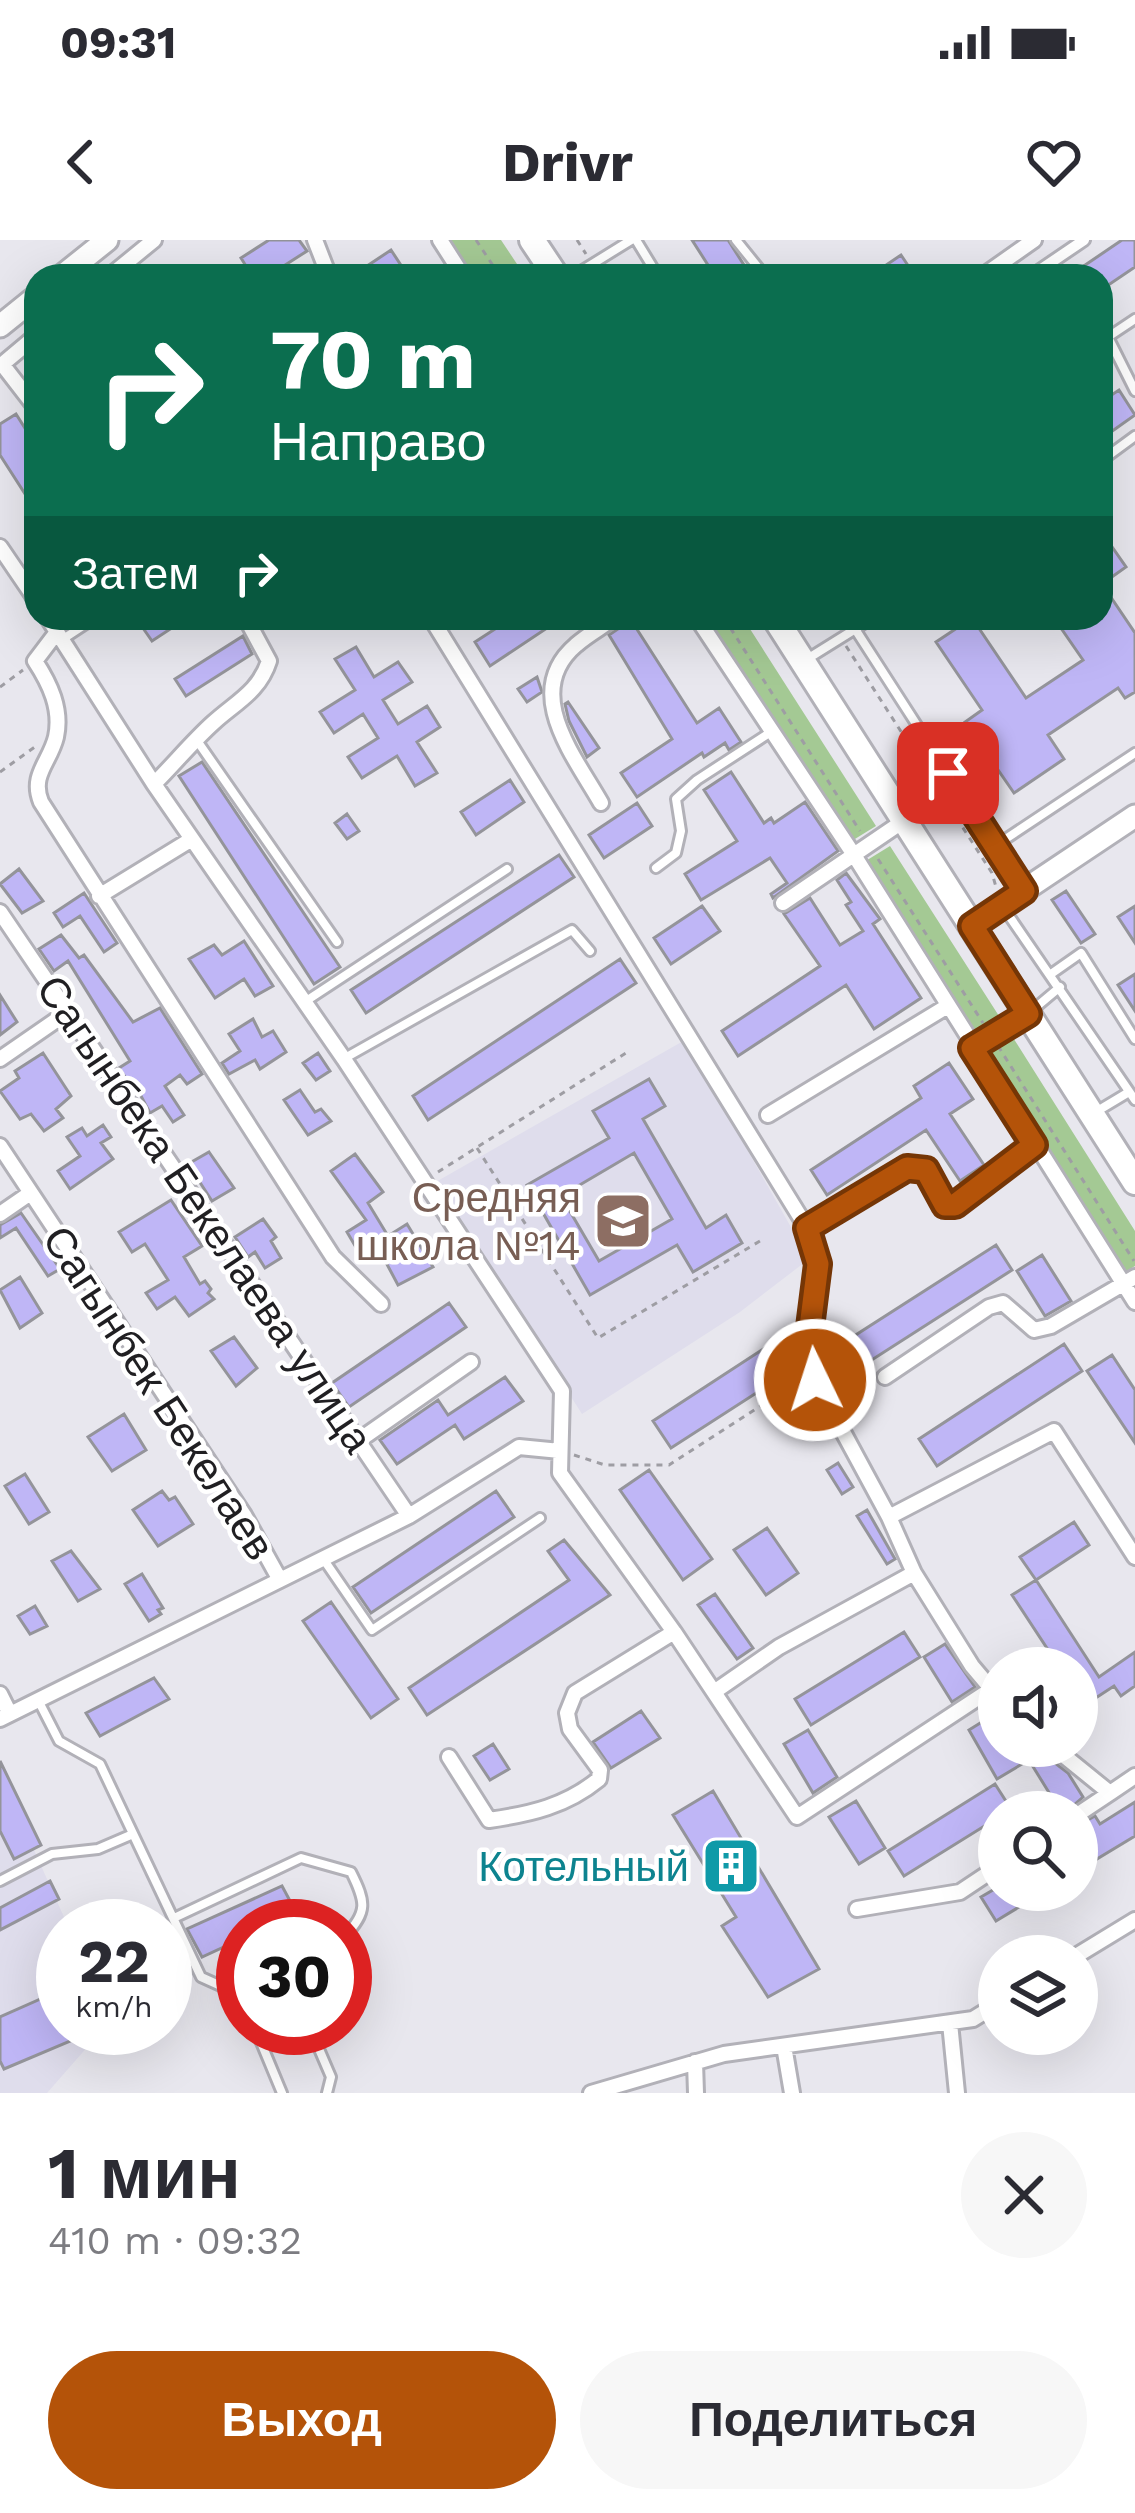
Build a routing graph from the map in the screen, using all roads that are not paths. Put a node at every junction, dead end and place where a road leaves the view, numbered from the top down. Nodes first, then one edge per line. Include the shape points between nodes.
1 (107, 240) edge
2 (154, 240) edge
3 (633, 240) edge
4 (736, 240) edge
5 (1034, 240) edge
6 (1084, 240) edge
7 (77, 264) edge
8 (125, 264) edge
9 (593, 264) edge
10 (755, 264) edge
11 (1001, 264) edge
12 (1049, 264) edge
13 (24, 307) edge
14 (0, 326) edge
15 (1113, 354) edge
16 (1, 365) edge
17 (1135, 391) edge
18 (24, 393) edge
19 (0, 547) edge
20 (24, 582) edge
21 (56, 630) edge
22 (72, 630) edge
23 (252, 630) edge
24 (438, 630) edge
25 (597, 630) edge
26 (705, 630) edge
27 (783, 630) edge
28 (853, 630) edge
29 (856, 630) edge
30 (60, 636) junction
31 (803, 662) junction
32 (772, 732) junction
33 (199, 742) junction
34 (1135, 753) edge
35 (154, 784) junction
36 (601, 803) dead end
37 (1135, 816) edge
38 (904, 820) junction
39 (192, 839) junction
40 (994, 846) junction
41 (854, 855) junction
42 (656, 868) dead end
43 (507, 869) dead end
44 (1024, 891) junction
45 (99, 896) junction
46 (783, 903) dead end
47 (1002, 906) junction
48 (0, 912) edge
49 (972, 926) junction
50 (337, 942) dead end
51 (590, 951) dead end
52 (1051, 974) junction
53 (1060, 987) junction
54 (304, 1001) junction
55 (946, 1007) junction
56 (68, 1012) junction
57 (1028, 1014) junction
58 (1135, 1039) edge
59 (972, 1048) junction
60 (0, 1059) edge
61 (344, 1059) junction
62 (1132, 1096) edge
63 (1093, 1114) junction
64 (768, 1115) dead end
65 (1034, 1145) junction
66 (0, 1146) edge
67 (1135, 1182) edge
68 (29, 1194) junction
69 (0, 1214) edge
70 (807, 1228) junction
71 (1129, 1281) edge
72 (1135, 1302) edge
73 (381, 1304) dead end
74 (470, 1362) dead end
75 (884, 1377) dead end
76 (358, 1441) junction
77 (560, 1451) junction
78 (410, 1516) junction
79 (889, 1516) junction
80 (540, 1519) dead end
81 (1135, 1557) edge
82 (323, 1558) junction
83 (914, 1573) junction
84 (280, 1580) junction
85 (674, 1632) junction
86 (978, 1669) edge
87 (714, 1692) junction
88 (0, 1694) edge
89 (38, 1699) junction
90 (978, 1705) edge
91 (5, 1717) edge
92 (449, 1757) dead end
93 (1078, 1767) edge
94 (1135, 1776) edge
95 (1110, 1793) junction
96 (1098, 1801) edge
97 (134, 1834) junction
98 (978, 1880) edge
99 (0, 1881) edge
100 (165, 1899) edge
101 (365, 1899) edge
102 (192, 1909) edge
103 (857, 1909) dead end
104 (1135, 1920) edge
105 (1098, 1943) edge
106 (192, 1957) edge
107 (216, 1984) edge
108 (978, 2016) edge
109 (950, 2023) junction
110 (784, 2046) junction
111 (266, 2055) edge
112 (322, 2055) edge
113 (695, 2062) junction
114 (282, 2093) edge
115 (327, 2093) edge
116 (591, 2093) edge
117 (696, 2093) edge
118 (792, 2093) edge
119 (957, 2093) edge

1 - 7 main road
2 - 8 street
3 - 9 lane
4 - 10 lane
5 - 11 street
6 - 12 street
13 - 14 main road
15 - 17 lane
16 - 18 street
19 - 20 street
21 - 30 street
22 - 30 lane
23 - 33 street via 269,662 262,683
24 - 70 street
25 - 36 street via 572,648 553,682 552,717
26 - 32 street
27 - 31 highway
28 - 31 lane
29 - 40 lane
30 - 35 street
30 - 45 street via 35,662 54,695 58,732 36,789
31 - 38 highway
32 - 41 street
32 - 42 lane via 676,799 676,854
33 - 35 street
33 - 50 lane
34 - 40 lane
35 - 39 street
37 - 44 main road
38 - 41 street
38 - 49 highway
39 - 45 street
39 - 54 street
40 - 44 lane
41 - 46 street
41 - 55 street
43 - 54 lane
44 - 47 main road
45 - 73 street via 332,1257
47 - 49 main road
47 - 52 lane
48 - 56 street, Сагынбека Бекелаева улица
49 - 57 highway
51 - 61 lane via 572,930
52 - 53 lane
52 - 58 lane via 1082,953
53 - 57 lane
53 - 62 lane
54 - 61 street
55 - 59 street
55 - 64 street
56 - 60 street
56 - 76 street, Сагынбека Бекелаева улица
57 - 59 street
57 - 63 highway
59 - 65 street
61 - 77 street via 562,1391
62 - 63 lane
63 - 67 highway
65 - 70 street via 955,1205 945,1205 926,1170 907,1168
65 - 71 street
66 - 68 street, Сагынбек Бекелаев
68 - 69 street
68 - 84 street, Сагынбек Бекелаев
70 - 79 street via 818,1264 809,1335 814,1372
71 - 72 street
71 - 75 street via 1034,1330 1012,1306 989,1306
74 - 76 street
76 - 78 street, Сагынбека Бекелаева улица
77 - 78 street via 519,1447
77 - 85 street via 560,1473
78 - 82 street
79 - 81 street via 1054,1431
79 - 83 street
80 - 82 lane via 373,1630
82 - 84 street
83 - 86 street
83 - 87 street
84 - 89 street
85 - 87 street
85 - 92 street via 575,1693 570,1729 600,1770 577,1797 489,1820
87 - 90 street via 797,1817
88 - 91 street
89 - 91 street
89 - 97 lane via 59,1741 100,1764
93 - 95 street
94 - 95 street
95 - 96 street
97 - 99 lane via 98,1849 52,1854
97 - 100 lane
98 - 103 street via 960,1892
101 - 102 lane via 351,1872 301,1858
104 - 105 street
106 - 107 lane via 201,1977
108 - 109 street
109 - 110 street
109 - 119 street
110 - 113 street
110 - 118 street
111 - 114 lane
112 - 115 lane via 332,2077
113 - 116 street
113 - 117 street

